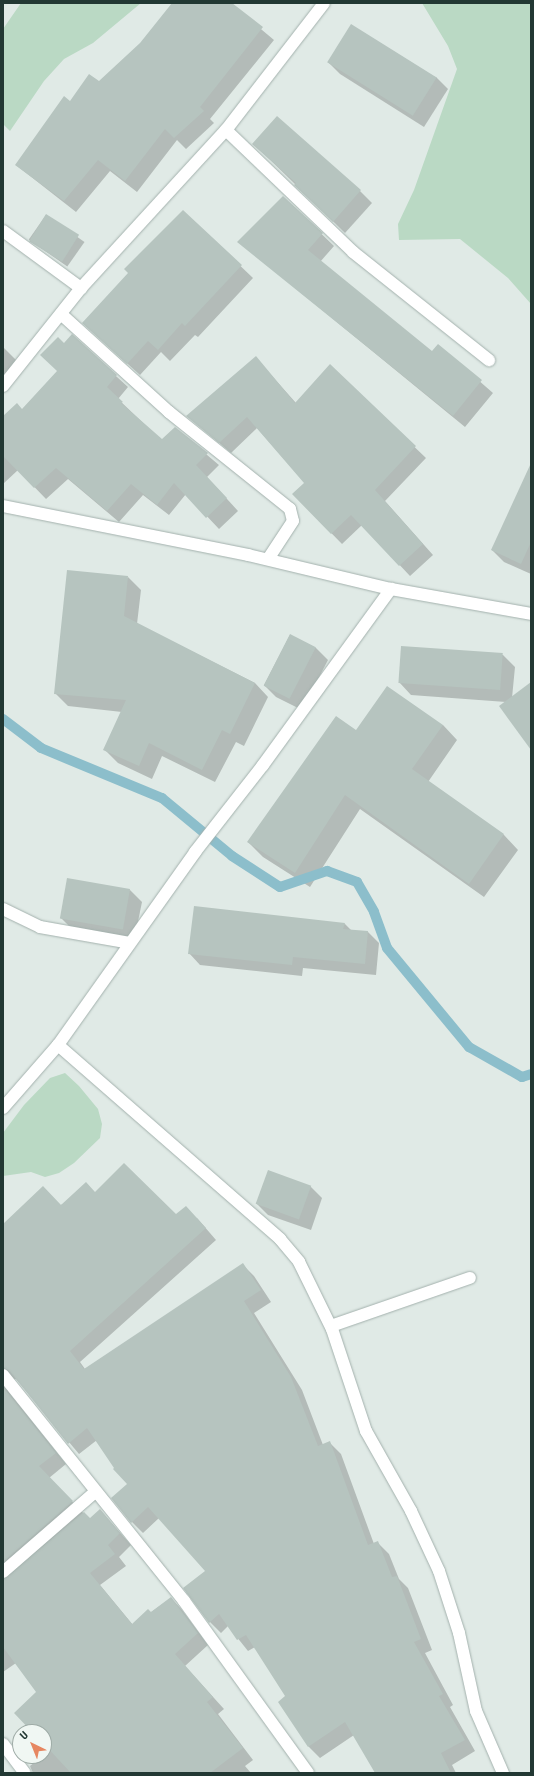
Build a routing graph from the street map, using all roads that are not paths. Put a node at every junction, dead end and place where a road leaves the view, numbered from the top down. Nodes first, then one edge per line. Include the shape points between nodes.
1 (324, 3) edge
2 (226, 130) junction
3 (3, 231) edge
4 (81, 288) junction
5 (61, 314) junction
6 (489, 360) dead end
7 (3, 386) edge
8 (3, 506) edge
9 (268, 559) junction
10 (391, 589) junction
11 (531, 614) edge
12 (3, 909) edge
13 (130, 943) junction
14 (58, 1045) junction
15 (3, 1108) edge
16 (470, 1278) dead end
17 (331, 1326) junction
18 (3, 1375) edge
19 (96, 1492) junction
20 (3, 1572) edge
21 (3, 1744) edge
22 (25, 1773) edge
23 (308, 1773) edge
24 (503, 1773) edge

1 - 2 street
2 - 4 street
2 - 6 street via 353,252
3 - 4 street
4 - 5 street
5 - 7 street
5 - 9 street via 169,412 290,509 293,521
8 - 9 street
9 - 10 street
10 - 11 street
10 - 13 street
12 - 13 street via 40,927
13 - 14 street
14 - 15 street
14 - 17 street via 203,1175 280,1239 299,1262
16 - 17 street
17 - 24 street via 366,1431 411,1511 439,1571 459,1633 476,1711
18 - 19 street
19 - 20 street
19 - 23 street via 184,1601
21 - 22 street

